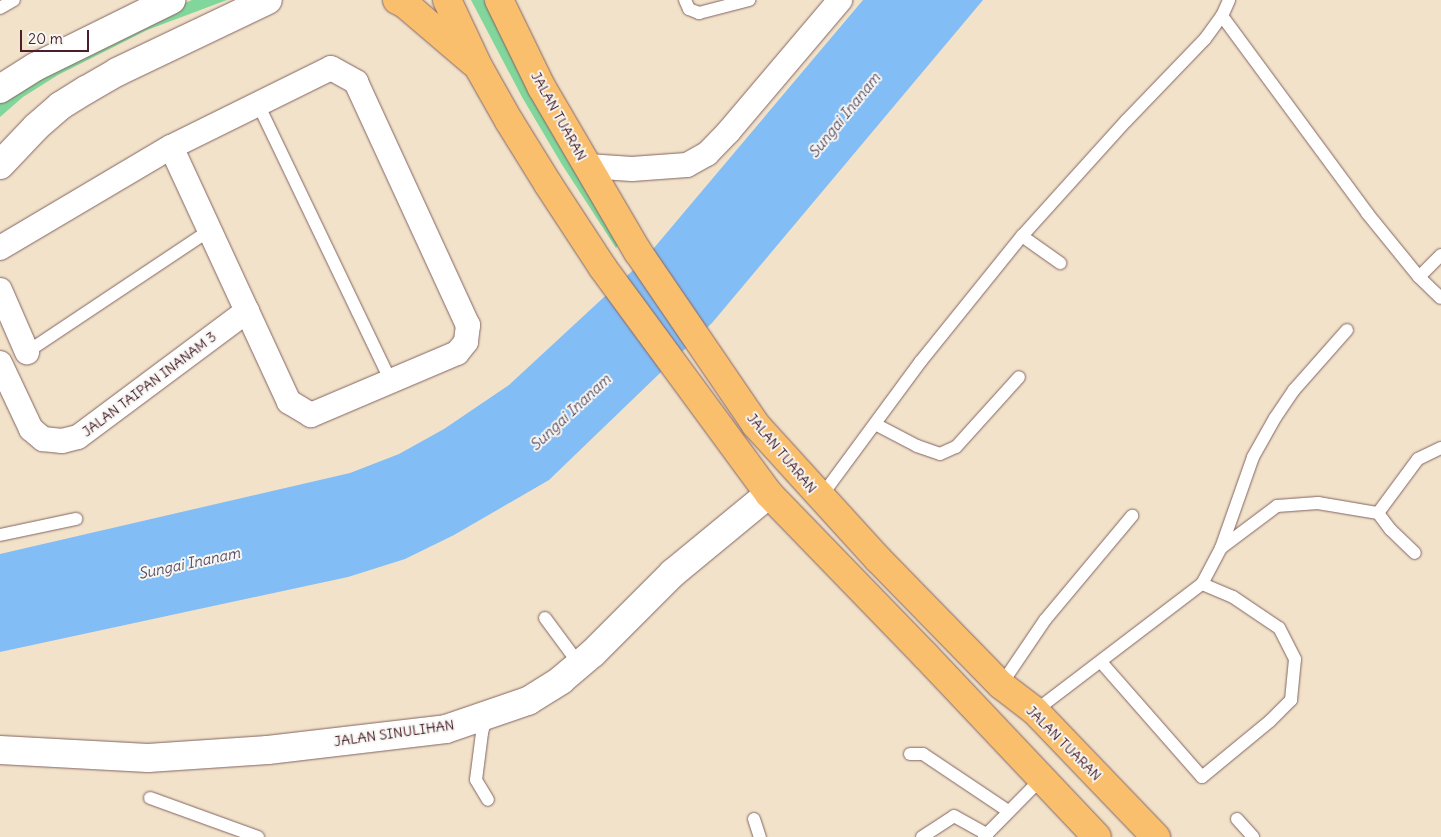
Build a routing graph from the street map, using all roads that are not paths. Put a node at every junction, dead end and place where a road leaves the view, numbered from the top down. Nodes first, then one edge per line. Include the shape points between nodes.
1 (14, 0) edge
2 (268, 0) edge
3 (397, 0) edge
4 (447, 0) edge
5 (499, 0) edge
6 (685, 0) edge
7 (749, 0) edge
8 (840, 0) edge
9 (1229, 0) edge
10 (155, 3) edge
11 (0, 8) edge
12 (1222, 16) junction
13 (479, 68) junction
14 (0, 89) edge
15 (258, 104) junction
16 (171, 147) junction
17 (0, 165) edge
18 (587, 166) junction
19 (210, 230) junction
20 (1022, 236) junction
21 (0, 248) edge
22 (1441, 255) edge
23 (1060, 263) dead end
24 (1419, 277) junction
25 (0, 290) edge
26 (1441, 298) edge
27 (247, 311) junction
28 (1348, 330) dead end
29 (28, 352) joint
30 (0, 363) edge
31 (1019, 377) dead end
32 (391, 381) junction
33 (875, 424) junction
34 (1441, 448) edge
35 (769, 494) junction
36 (820, 498) junction
37 (1378, 513) junction
38 (1132, 516) dead end
39 (76, 519) dead end
40 (0, 535) edge
41 (1221, 548) junction
42 (1415, 553) dead end
43 (1202, 584) junction
44 (545, 618) dead end
45 (1101, 662) junction
46 (579, 664) junction
47 (1001, 685) junction
48 (1035, 711) junction
49 (487, 716) junction
50 (0, 750) edge
51 (910, 754) dead end
52 (1040, 780) junction
53 (150, 798) dead end
54 (488, 800) dead end
55 (1008, 811) junction
56 (1237, 819) dead end
57 (754, 820) dead end
58 (985, 835) edge
59 (258, 837) edge
60 (760, 837) edge
61 (922, 837) edge
62 (1097, 837) edge
63 (1156, 837) edge
64 (1253, 837) edge

1 - 11 lane
2 - 17 street via 117,72 60,106
3 - 13 main road
4 - 13 main road
5 - 18 main road, JALAN TUARAN via 542,88
6 - 7 lane via 689,9 699,13
8 - 18 street via 707,154 687,165 632,169
9 - 12 lane
10 - 14 street
12 - 20 lane
12 - 24 lane via 1367,213
13 - 35 main road via 603,268
15 - 16 street
15 - 32 lane
15 - 32 street via 331,68 356,82 468,325 466,342 457,352
16 - 19 street
16 - 21 street
18 - 36 main road, JALAN TUARAN via 638,252 756,425
19 - 27 street
19 - 29 lane
20 - 23 lane
20 - 33 lane via 921,361
22 - 24 lane
24 - 26 lane
25 - 29 street
27 - 30 street, JALAN TAIPAN INANAM 3 via 78,437 62,442 43,439 31,429
27 - 32 street via 289,402 311,415
28 - 41 lane via 1294,390 1275,418 1253,456
31 - 33 lane via 956,447 940,454
33 - 36 lane
34 - 37 lane via 1418,459
35 - 46 street, JALAN SINULIHAN via 673,573
35 - 52 main road
36 - 47 main road, JALAN TUARAN
37 - 41 lane via 1318,504 1277,506
37 - 42 lane
38 - 47 lane via 1045,620
39 - 40 lane
41 - 43 lane
43 - 45 lane
43 - 45 lane via 1234,597 1279,628 1295,660 1291,700 1202,777
44 - 46 lane
45 - 48 lane
46 - 49 street, JALAN SINULIHAN via 528,701
47 - 48 main road, JALAN TUARAN
48 - 63 main road, JALAN TUARAN
49 - 50 street, JALAN SINULIHAN via 446,729 268,750 148,758
49 - 54 lane via 476,780
51 - 55 lane via 922,754
52 - 55 lane
52 - 62 main road
53 - 59 lane
55 - 58 lane
56 - 64 lane
57 - 60 lane
58 - 61 lane via 954,816

